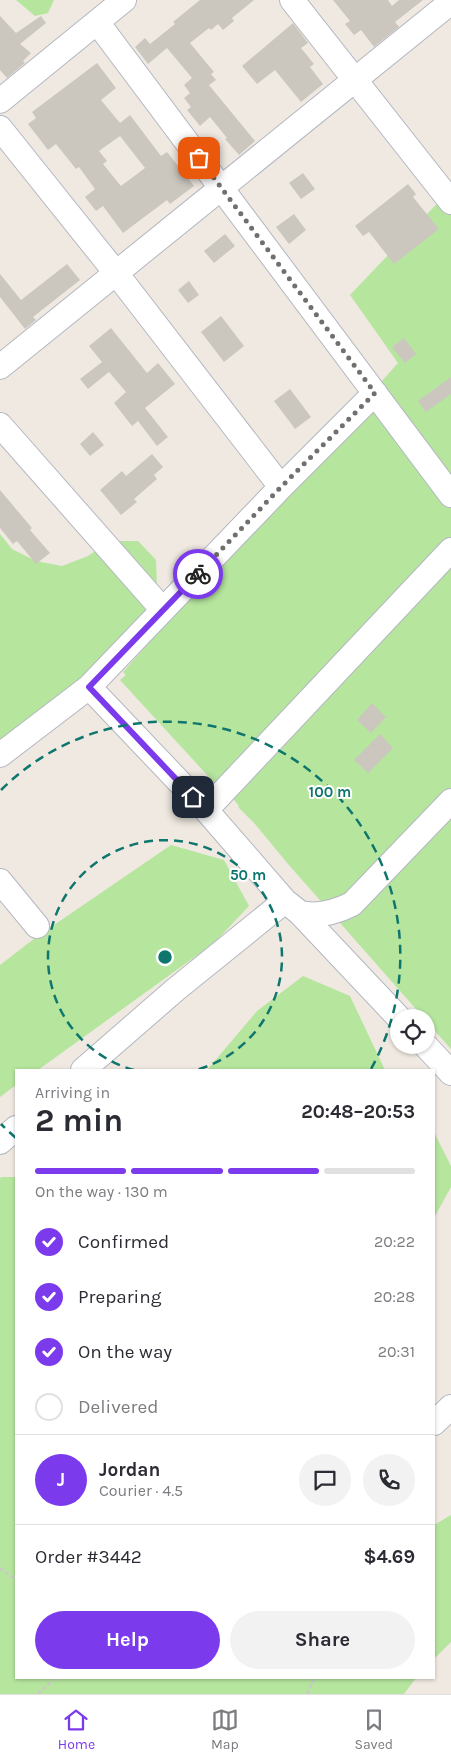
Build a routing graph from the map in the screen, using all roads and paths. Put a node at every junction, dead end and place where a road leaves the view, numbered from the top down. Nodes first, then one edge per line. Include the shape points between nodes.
1 (124, 0) edge
2 (292, 0) edge
3 (451, 2) edge
4 (97, 22) junction
5 (355, 80) junction
6 (0, 101) edge
7 (0, 128) edge
8 (221, 188) junction
9 (451, 202) edge
10 (116, 273) junction
11 (0, 367) edge
12 (375, 393) junction
13 (0, 425) edge
14 (281, 487) junction
15 (451, 495) edge
16 (451, 550) edge
17 (163, 610) junction
18 (89, 687) junction
19 (0, 755) edge
20 (451, 801) edge
21 (206, 810) junction
22 (0, 881) edge
23 (292, 907) junction
24 (37, 926) dead end
25 (390, 1009) edge
26 (435, 1053) edge
27 (448, 1064) edge
28 (84, 1069) edge
29 (15, 1129) edge
30 (0, 1142) edge
31 (451, 1408) edge
32 (435, 1422) edge
33 (0, 1568) edge
34 (15, 1579) edge
35 (54, 1679) edge
36 (313, 1679) edge
37 (38, 1694) edge
38 (307, 1694) edge

1 - 4 street
2 - 5 street
3 - 5 street
4 - 6 street
4 - 8 street
5 - 8 street
5 - 9 street
7 - 10 street
8 - 10 street
8 - 12 street
10 - 11 street
10 - 14 street
12 - 14 street
12 - 15 street
13 - 17 street
14 - 17 street
16 - 21 street
17 - 18 street
18 - 19 street
18 - 21 street
20 - 23 street via 352,904 340,910 310,915
21 - 23 street
22 - 24 street
23 - 25 street
23 - 28 street via 175,990
26 - 27 street
29 - 30 street
31 - 32 street
33 - 34 path
35 - 37 path
36 - 38 path

